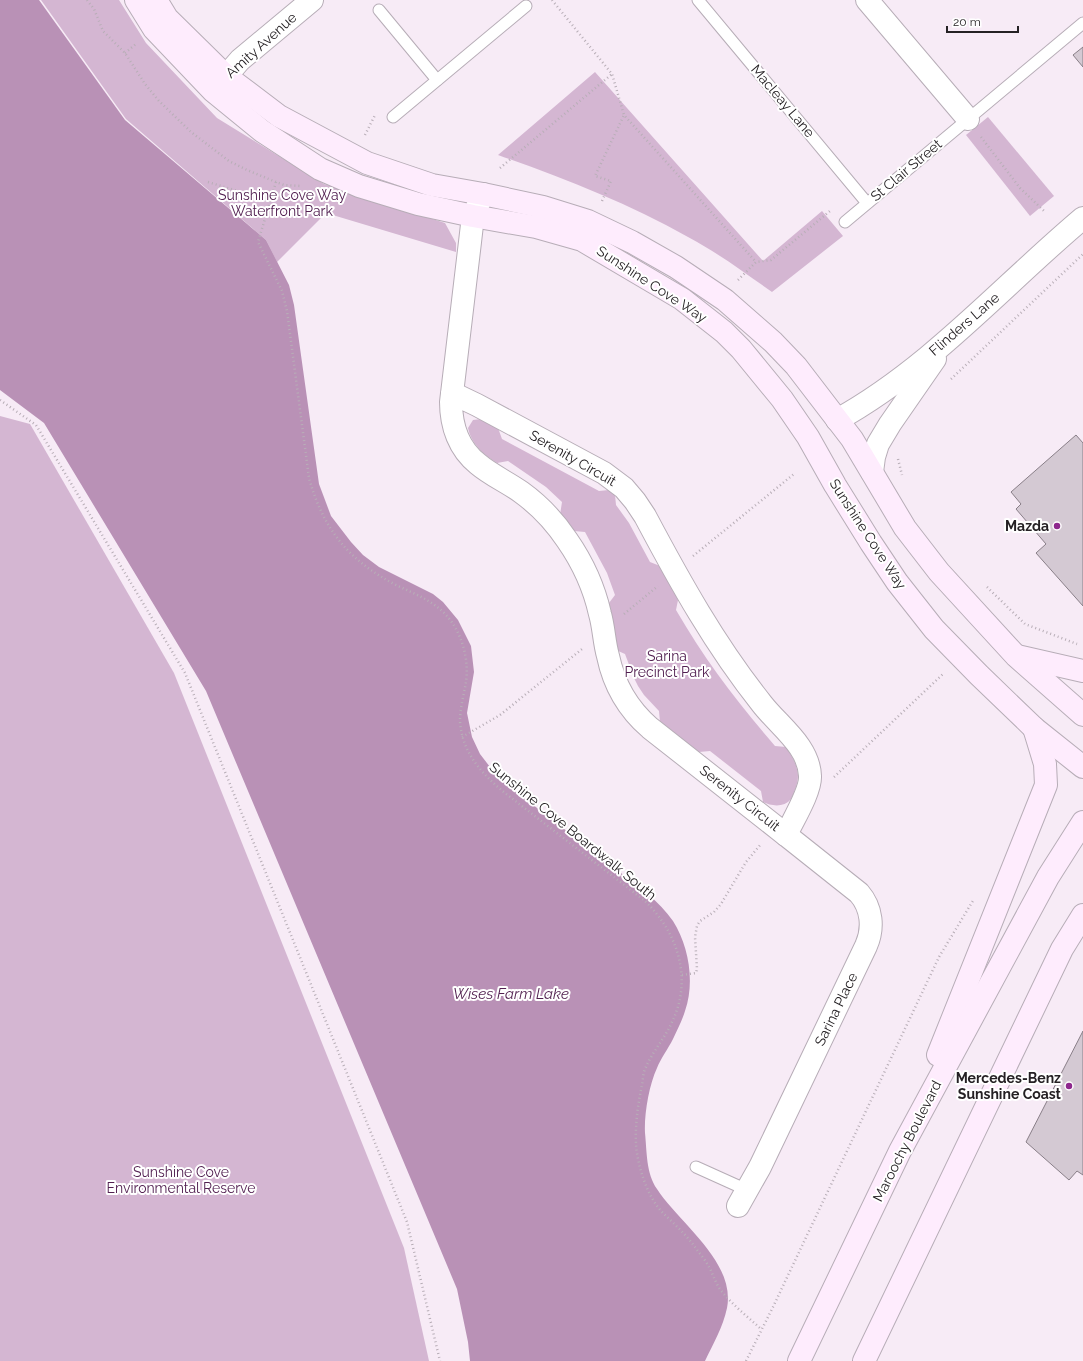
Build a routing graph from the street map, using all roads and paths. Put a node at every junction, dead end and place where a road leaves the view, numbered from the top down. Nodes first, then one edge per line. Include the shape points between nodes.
1 (136, 0) edge
2 (156, 0) edge
3 (312, 0) edge
4 (552, 0) edge
5 (698, 0) edge
6 (867, 0) edge
7 (527, 2) edge
8 (379, 10) dead end
9 (1083, 23) edge
10 (612, 74) junction
11 (437, 80) junction
12 (219, 84) junction
13 (624, 116) junction
14 (394, 117) dead end
15 (968, 119) junction
16 (500, 168) dead end
17 (208, 182) dead end
18 (276, 182) dead end
19 (857, 190) junction
20 (482, 194) junction
21 (270, 201) junction
22 (602, 201) dead end
23 (867, 202) junction
24 (1044, 211) dead end
25 (473, 216) junction
26 (1083, 218) edge
27 (845, 222) dead end
28 (1083, 254) edge
29 (756, 262) junction
30 (738, 280) dead end
31 (951, 337) junction
32 (946, 384) dead end
33 (452, 393) junction
34 (0, 400) edge
35 (837, 420) junction
36 (808, 437) junction
37 (898, 457) dead end
38 (872, 472) junction
39 (794, 474) dead end
40 (902, 476) dead end
41 (675, 571) junction
42 (981, 582) dead end
43 (603, 631) junction
44 (1083, 646) edge
45 (1016, 656) junction
46 (1083, 671) edge
47 (943, 674) dead end
48 (1083, 715) edge
49 (1034, 728) junction
50 (462, 737) junction
51 (1083, 767) edge
52 (829, 782) dead end
53 (1083, 822) edge
54 (780, 829) junction
55 (977, 894) dead end
56 (1083, 915) edge
57 (682, 975) junction
58 (900, 1151) junction
59 (696, 1166) dead end
60 (743, 1198) joint
61 (761, 1329) junction
62 (440, 1361) edge
63 (746, 1361) edge
64 (799, 1361) edge
65 (864, 1361) edge

1 - 12 street, Sunshine Cove Way via 154,29
2 - 12 street, Sunshine Cove Way
3 - 12 street, Amity Avenue via 240,60
4 - 10 path
5 - 19 lane, Macleay Lane
6 - 15 street
7 - 11 lane
8 - 11 lane
9 - 15 lane, St Clair Street
10 - 13 path
10 - 16 path
11 - 14 lane
12 - 20 street, Sunshine Cove Way via 367,164 432,185
12 - 25 street, Sunshine Cove Way via 262,131 320,169 359,186 418,204
13 - 22 path via 595,176 610,181
13 - 29 path
15 - 23 lane, St Clair Street
15 - 24 path via 1020,188
17 - 21 path
18 - 21 path, Sunshine Cove Boardwalk South
19 - 23 lane, Macleay Lane
19 - 29 path via 771,260
20 - 25 street, Serenity Circuit
20 - 35 street, Sunshine Cove Way via 543,207 588,221 676,267 725,300 773,342 796,366
21 - 50 path, Sunshine Cove Boardwalk South via 258,242 282,291 287,311 313,493 323,516 348,552 379,576 431,602 451,621 463,645 467,667 460,720
23 - 27 lane, St Clair Street
25 - 33 street, Serenity Circuit
25 - 36 street, Sunshine Cove Way via 536,227 582,240 682,299 741,349 782,399
26 - 31 street, Flinders Lane
28 - 32 path
29 - 30 path
31 - 35 street, Flinders Lane via 866,403
31 - 38 street via 878,444
33 - 41 street, Serenity Circuit via 613,479 640,507
33 - 43 street, Serenity Circuit via 453,424 465,452 478,465 530,499 552,519 580,561 591,584
34 - 62 path via 36,424 185,673 406,1222
35 - 36 street
35 - 38 street, Sunshine Cove Way
36 - 49 street, Sunshine Cove Way via 835,485 897,582 934,629
37 - 40 path
38 - 45 street, Sunshine Cove Way via 905,528 940,572
39 - 41 path
41 - 43 path
41 - 54 street, Serenity Circuit via 722,650 768,713 804,754 809,769 810,782 807,792
42 - 44 path via 1025,624
43 - 50 path via 494,719
43 - 54 street, Serenity Circuit via 616,682 636,714 650,728
45 - 46 street
45 - 48 street, Sunshine Cove Way
47 - 52 path
49 - 51 street, Sunshine Cove Way
49 - 58 street via 1046,764 1046,785
50 - 57 path, Sunshine Cove Boardwalk South via 476,765 486,777 653,909 674,940
53 - 58 street, Maroochy Boulevard via 1048,877
54 - 57 path via 769,835 746,862 718,908 698,923 695,930 696,973
54 - 60 street, Sarina Place via 860,893 868,908 871,928 866,946
55 - 61 path via 938,957
56 - 65 street via 1062,949
57 - 61 path, Sunshine Cove Boardwalk South via 679,1004 673,1021 645,1068 638,1106 636,1146 646,1185 655,1204 697,1249 719,1288
58 - 64 street, Maroochy Boulevard
59 - 60 lane
61 - 63 path

